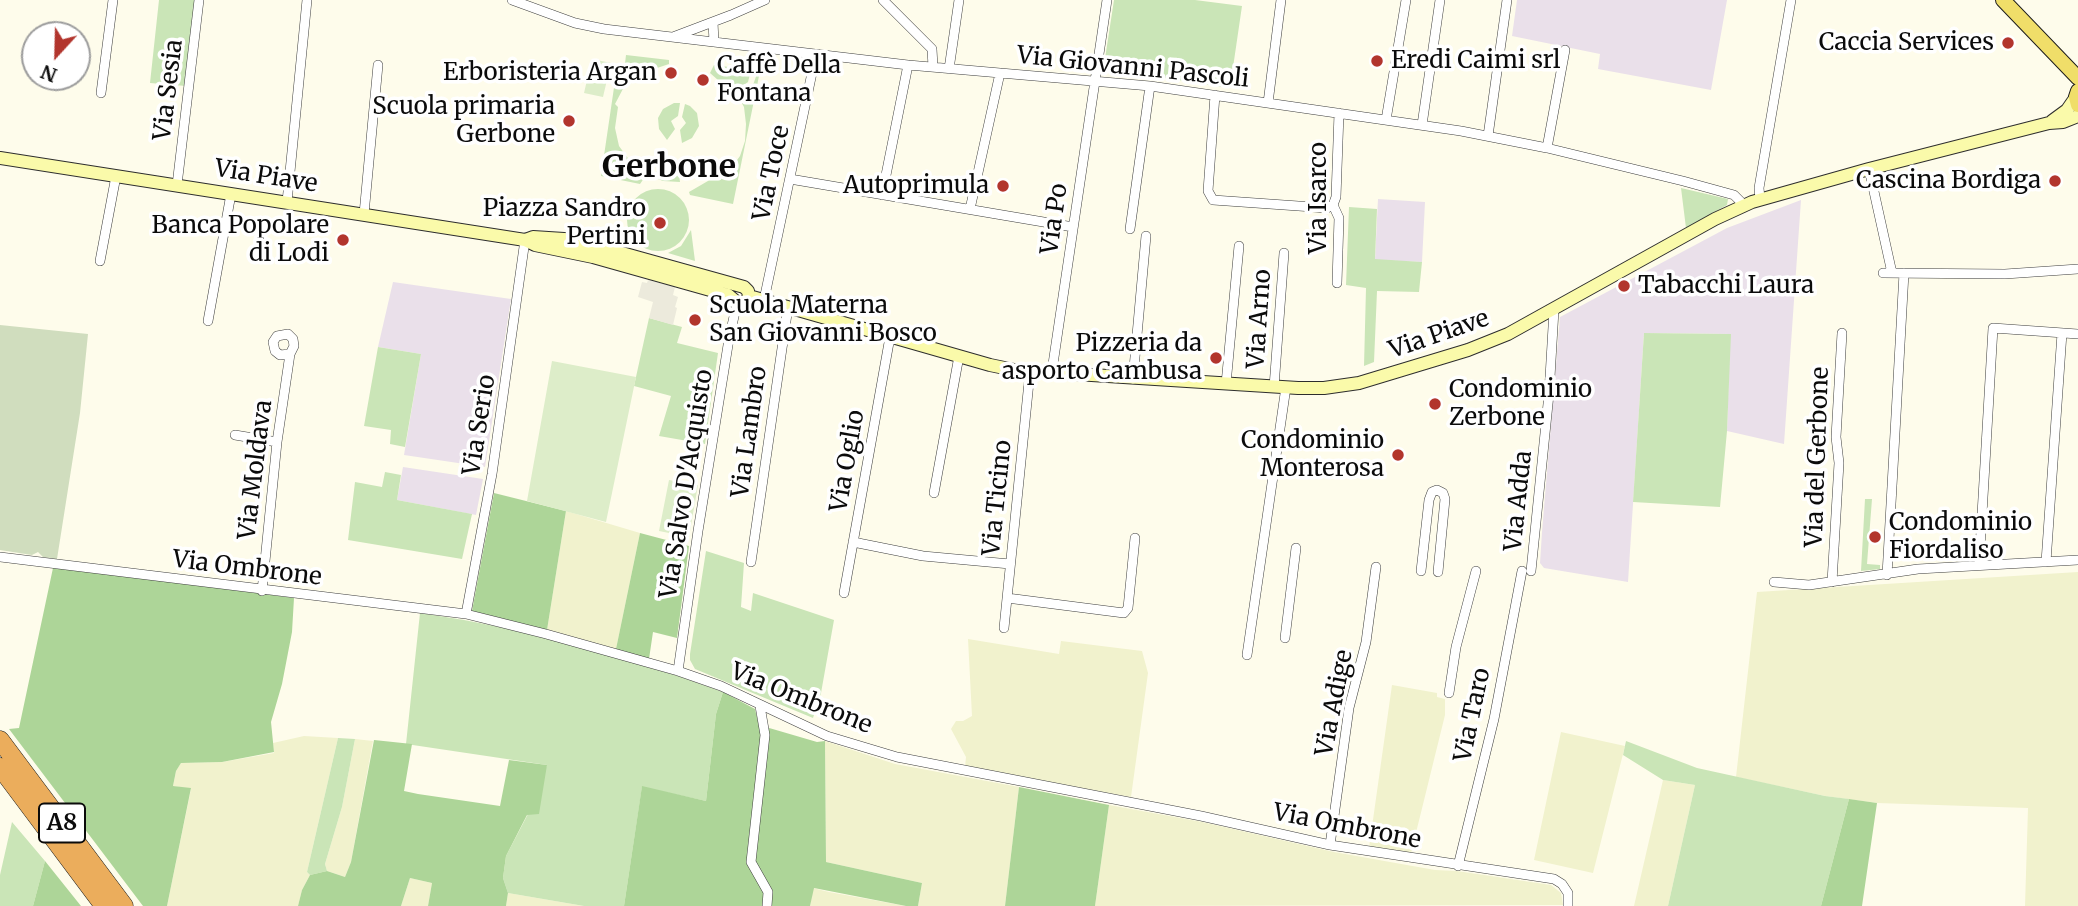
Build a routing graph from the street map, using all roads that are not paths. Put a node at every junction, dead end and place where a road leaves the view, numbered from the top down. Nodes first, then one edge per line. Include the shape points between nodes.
1 (113, 0) edge
2 (199, 0) edge
3 (307, 0) edge
4 (512, 0) edge
5 (765, 0) edge
6 (883, 0) edge
7 (959, 0) edge
8 (1107, 0) edge
9 (1280, 0) edge
10 (1406, 0) edge
11 (1440, 0) edge
12 (1507, 0) edge
13 (1791, 0) edge
14 (2003, 0) edge
15 (713, 22) junction
16 (672, 37) junction
17 (714, 42) junction
18 (1565, 50) dead end
19 (816, 54) junction
20 (378, 65) dead end
21 (908, 65) junction
22 (933, 67) junction
23 (2066, 68) junction
24 (949, 69) junction
25 (1000, 73) junction
26 (2078, 78) edge
27 (1095, 80) junction
28 (1150, 86) junction
29 (102, 93) dead end
30 (1215, 95) junction
31 (2077, 96) edge
32 (1268, 103) junction
33 (1339, 113) junction
34 (2078, 116) edge
35 (1386, 120) junction
36 (2049, 123) junction
37 (1422, 125) junction
38 (1488, 136) junction
39 (1547, 148) junction
40 (0, 158) edge
41 (1869, 169) junction
42 (116, 176) junction
43 (790, 179) junction
44 (177, 185) junction
45 (231, 194) junction
46 (882, 195) junction
47 (1760, 199) junction
48 (287, 202) junction
49 (1333, 205) junction
50 (1744, 205) junction
51 (970, 209) junction
52 (364, 214) junction
53 (1073, 227) junction
54 (1130, 229) dead end
55 (1146, 236) dead end
56 (525, 240) junction
57 (1239, 246) dead end
58 (1284, 253) dead end
59 (100, 261) dead end
60 (2078, 269) edge
61 (1904, 273) junction
62 (1337, 283) dead end
63 (736, 295) junction
64 (764, 300) junction
65 (788, 307) junction
66 (1554, 310) junction
67 (208, 321) dead end
68 (1842, 333) dead end
69 (2062, 333) junction
70 (2078, 334) edge
71 (890, 337) junction
72 (290, 354) dead end
73 (959, 356) junction
74 (1052, 370) junction
75 (1030, 372) junction
76 (1133, 379) junction
77 (1226, 384) junction
78 (1280, 387) junction
79 (235, 435) dead end
80 (278, 442) junction
81 (934, 493) dead end
82 (1135, 538) dead end
83 (853, 542) junction
84 (1296, 548) dead end
85 (0, 557) edge
86 (2078, 560) edge
87 (751, 562) dead end
88 (2046, 562) junction
89 (1010, 564) junction
90 (1979, 565) junction
91 (1376, 567) dead end
92 (1422, 571) dead end
93 (1476, 571) dead end
94 (1527, 571) joint
95 (1438, 572) dead end
96 (1887, 575) junction
97 (1774, 582) dead end
98 (1832, 582) junction
99 (262, 591) junction
100 (844, 593) dead end
101 (1007, 598) junction
102 (466, 614) junction
103 (1004, 628) dead end
104 (1285, 638) dead end
105 (1247, 655) dead end
106 (678, 671) junction
107 (1449, 693) dead end
108 (760, 706) junction
109 (0, 740) edge
110 (0, 767) edge
111 (1330, 845) junction
112 (1458, 866) junction
113 (104, 906) edge
114 (124, 906) edge
115 (767, 906) edge
116 (1568, 906) edge

1 - 29 street
2 - 44 street, Via Sesia
3 - 48 street
4 - 16 street, Via Giovanni Pascoli via 583,25
5 - 15 street
6 - 22 street via 932,49
7 - 24 street
8 - 27 street, Via Po
9 - 32 street
10 - 35 street
11 - 37 street
12 - 38 street
13 - 47 street
14 - 23 main road
15 - 16 street
15 - 17 street
16 - 17 street, Via Giovanni Pascoli
17 - 19 street, Via Giovanni Pascoli
18 - 39 street
19 - 21 street, Via Giovanni Pascoli
19 - 43 street, Via Toce
20 - 52 street
21 - 22 street, Via Giovanni Pascoli
21 - 46 street
22 - 24 street, Via Giovanni Pascoli
23 - 26 main road
23 - 31 main road
24 - 25 street, Via Giovanni Pascoli
25 - 27 street, Via Giovanni Pascoli
25 - 51 street
27 - 28 street, Via Giovanni Pascoli
27 - 53 street, Via Po
28 - 30 street, Via Giovanni Pascoli
28 - 54 street
30 - 32 street, Via Giovanni Pascoli
30 - 49 street via 1208,191 1213,200
31 - 36 street
32 - 33 street, Via Giovanni Pascoli
33 - 35 street, Via Giovanni Pascoli
33 - 49 street, Via Isarco
34 - 36 street, Via Piave
35 - 37 street, Via Giovanni Pascoli
36 - 41 street, Via Piave
37 - 38 street, Via Giovanni Pascoli
38 - 39 street, Via Giovanni Pascoli
39 - 50 street, Via Giovanni Pascoli via 1730,194
40 - 42 street, Via Piave
41 - 47 street, Via Piave
41 - 61 street via 1888,273
42 - 44 street, Via Piave
42 - 59 street
43 - 46 street
43 - 64 street, Via Toce
44 - 45 street, Via Piave
45 - 48 street, Via Piave
45 - 67 street
46 - 51 street
47 - 50 street, Via Piave
48 - 52 street, Via Piave
49 - 62 street, Via Isarco via 1339,218
50 - 66 street, Via Piave
51 - 53 street
52 - 56 street, Via Piave
53 - 74 street, Via Po
55 - 76 street
56 - 63 street, Via Piave
56 - 102 street, Via Serio via 492,474
57 - 77 street
58 - 78 street, Via Arno
60 - 61 street
61 - 96 street
63 - 64 street, Via Piave via 744,303 749,296
63 - 106 street, Via Salvo D'Acquisto
64 - 65 street, Via Piave
65 - 71 street, Via Piave
65 - 87 street, Via Lambro
66 - 78 street, Via Piave via 1490,342 1398,372 1337,387
66 - 94 street, Via Adda via 1548,406
68 - 98 street, Via del Gerbone
69 - 70 street
69 - 88 street
69 - 90 street via 1993,328
71 - 73 street, Via Piave
71 - 83 street, Via Oglio
72 - 80 street, Via Moldava
73 - 75 street, Via Piave
73 - 81 street
74 - 75 street, Via Piave
74 - 76 street, Via Piave
75 - 89 street, Via Ticino
76 - 77 street, Via Piave
77 - 78 street, Via Piave
78 - 105 street, Via Arno
79 - 80 street
80 - 99 street, Via Moldava
82 - 101 street via 1124,613
83 - 89 street via 929,557
83 - 100 street, Via Oglio
84 - 104 street
85 - 99 street, Via Ombrone
86 - 88 street, Via del Gerbone
88 - 90 street, Via del Gerbone
89 - 101 street, Via Ticino
90 - 96 street, Via del Gerbone
91 - 111 street, Via Adige via 1366,642 1349,708
92 - 95 street via 1429,500 1437,490 1445,499
93 - 107 street
94 - 112 street, Via Taro
96 - 98 street, Via del Gerbone
97 - 98 street, Via del Gerbone
99 - 102 street, Via Ombrone
101 - 103 street, Via Ticino
102 - 106 street, Via Ombrone
106 - 108 street, Via Ombrone
108 - 111 street, Via Ombrone via 827,736 897,757
108 - 115 street via 765,735 751,862 768,892
109 - 114 highway, A8
110 - 113 highway, A8
111 - 112 street, Via Ombrone
112 - 116 street, Via Ombrone via 1554,879 1568,893

